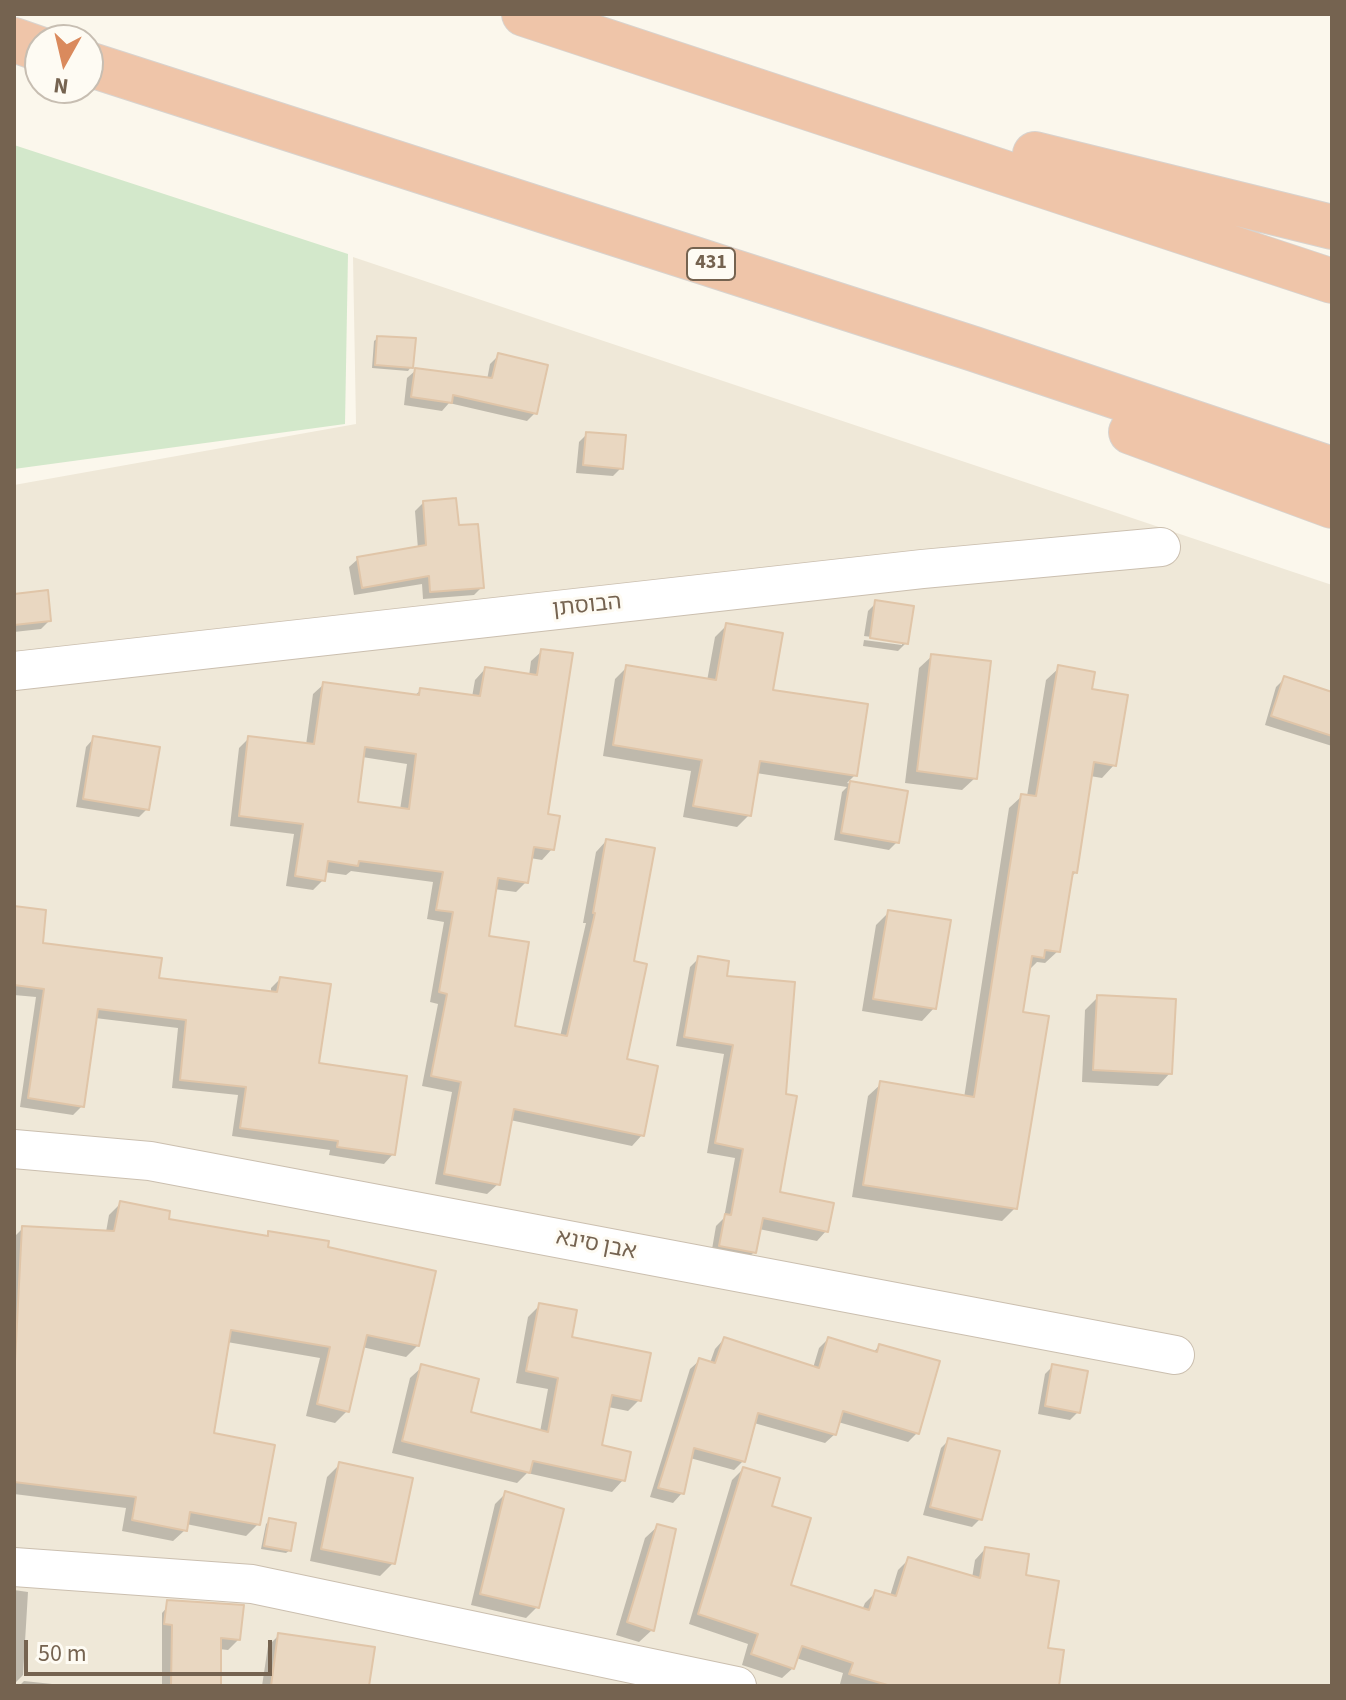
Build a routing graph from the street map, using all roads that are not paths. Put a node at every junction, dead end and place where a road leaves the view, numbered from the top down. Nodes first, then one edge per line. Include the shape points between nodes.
1 (524, 14) edge
2 (104, 69) edge
3 (699, 71) junction
4 (465, 185) junction
5 (1332, 227) edge
6 (1332, 281) edge
7 (1332, 469) edge
8 (1332, 506) edge
9 (1161, 547) dead end
10 (14, 671) edge
11 (14, 1149) edge
12 (1175, 1355) dead end
13 (14, 1567) edge
14 (737, 1686) edge

1 - 3 highway
2 - 4 highway, 431
3 - 5 highway
3 - 6 highway
4 - 7 highway, 431
4 - 8 highway
9 - 10 street, הבוסתן
11 - 12 street, אבן סינא via 150,1161
13 - 14 street via 252,1584

